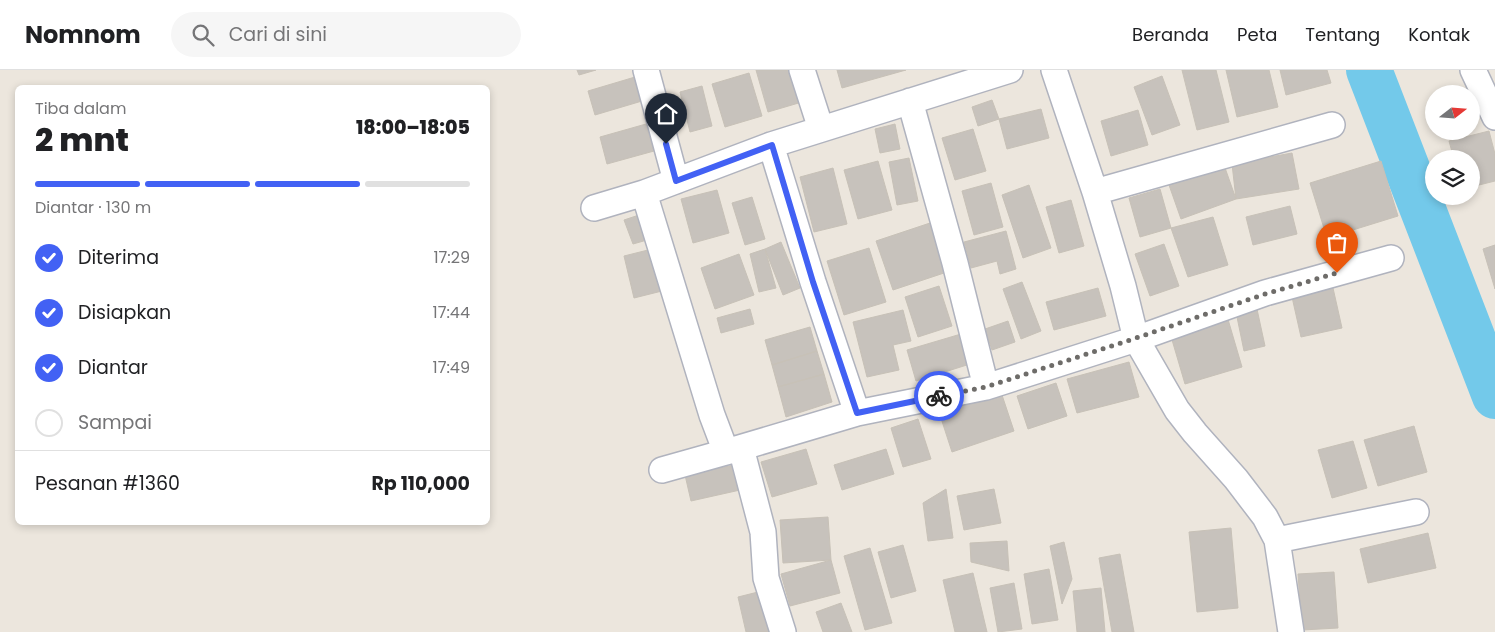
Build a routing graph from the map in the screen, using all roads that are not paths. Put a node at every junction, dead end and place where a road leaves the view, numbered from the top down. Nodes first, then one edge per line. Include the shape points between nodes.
1 (646, 70) edge
2 (802, 70) edge
3 (1010, 70) edge
4 (1054, 70) edge
5 (1475, 70) edge
6 (971, 75) edge
7 (910, 101) junction
8 (1495, 117) edge
9 (1332, 125) dead end
10 (821, 129) junction
11 (772, 145) junction
12 (676, 181) junction
13 (1095, 192) junction
14 (644, 193) junction
15 (594, 208) dead end
16 (1391, 258) dead end
17 (1136, 338) junction
18 (986, 387) junction
19 (857, 413) junction
20 (734, 450) junction
21 (662, 470) dead end
22 (1416, 512) dead end
23 (1277, 540) junction
24 (783, 632) edge
25 (1291, 632) edge

1 - 12 street
2 - 10 street
3 - 6 street
4 - 13 street
5 - 8 street
6 - 7 street
7 - 10 street
7 - 18 street
9 - 13 street
10 - 11 street
11 - 12 street
11 - 19 street
12 - 14 street
13 - 17 street
14 - 15 street
14 - 20 street via 712,415
16 - 17 street via 1265,294
17 - 18 street
17 - 23 street via 1178,410 1260,509
18 - 19 street
19 - 20 street
20 - 21 street
20 - 24 street via 757,508 763,532 766,578
22 - 23 street
23 - 25 street

